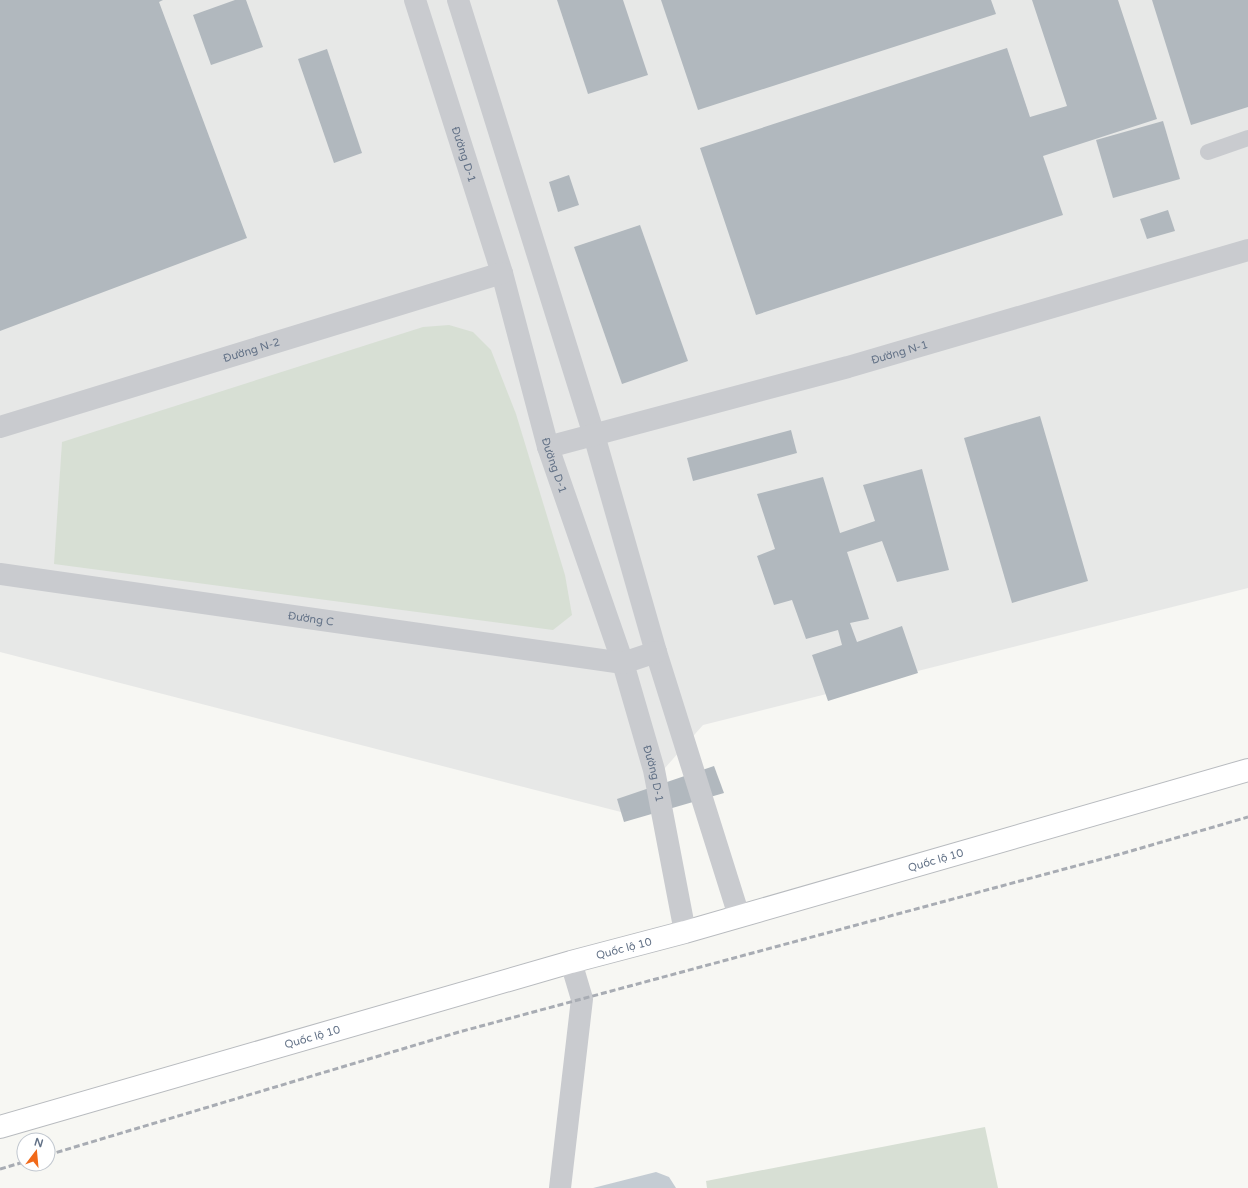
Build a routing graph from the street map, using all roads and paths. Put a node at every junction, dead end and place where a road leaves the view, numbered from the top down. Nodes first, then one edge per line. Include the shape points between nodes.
1 (415, 0) edge
2 (458, 0) edge
3 (1248, 138) edge
4 (1208, 152) dead end
5 (1248, 250) edge
6 (502, 273) junction
7 (0, 427) edge
8 (594, 435) junction
9 (548, 447) junction
10 (0, 574) edge
11 (656, 652) junction
12 (623, 662) junction
13 (1248, 770) edge
14 (739, 916) junction
15 (685, 932) junction
16 (571, 962) junction
17 (0, 1127) edge
18 (560, 1188) edge

1 - 6 street, Đường D-1
2 - 8 street
3 - 4 lane
5 - 8 street, Đường N-1 via 848,367
6 - 7 street, Đường N-2
6 - 9 street, Đường D-1
8 - 9 street, Đường N-1
8 - 11 street
9 - 12 street, Đường D-1
10 - 12 street, Đường C
11 - 12 street
11 - 14 street
12 - 15 street, Đường D-1 via 654,770
13 - 14 highway, Quốc lộ 10
14 - 15 highway, Quốc lộ 10
15 - 16 highway, Quốc lộ 10
16 - 17 highway, Quốc lộ 10
16 - 18 street via 582,999

